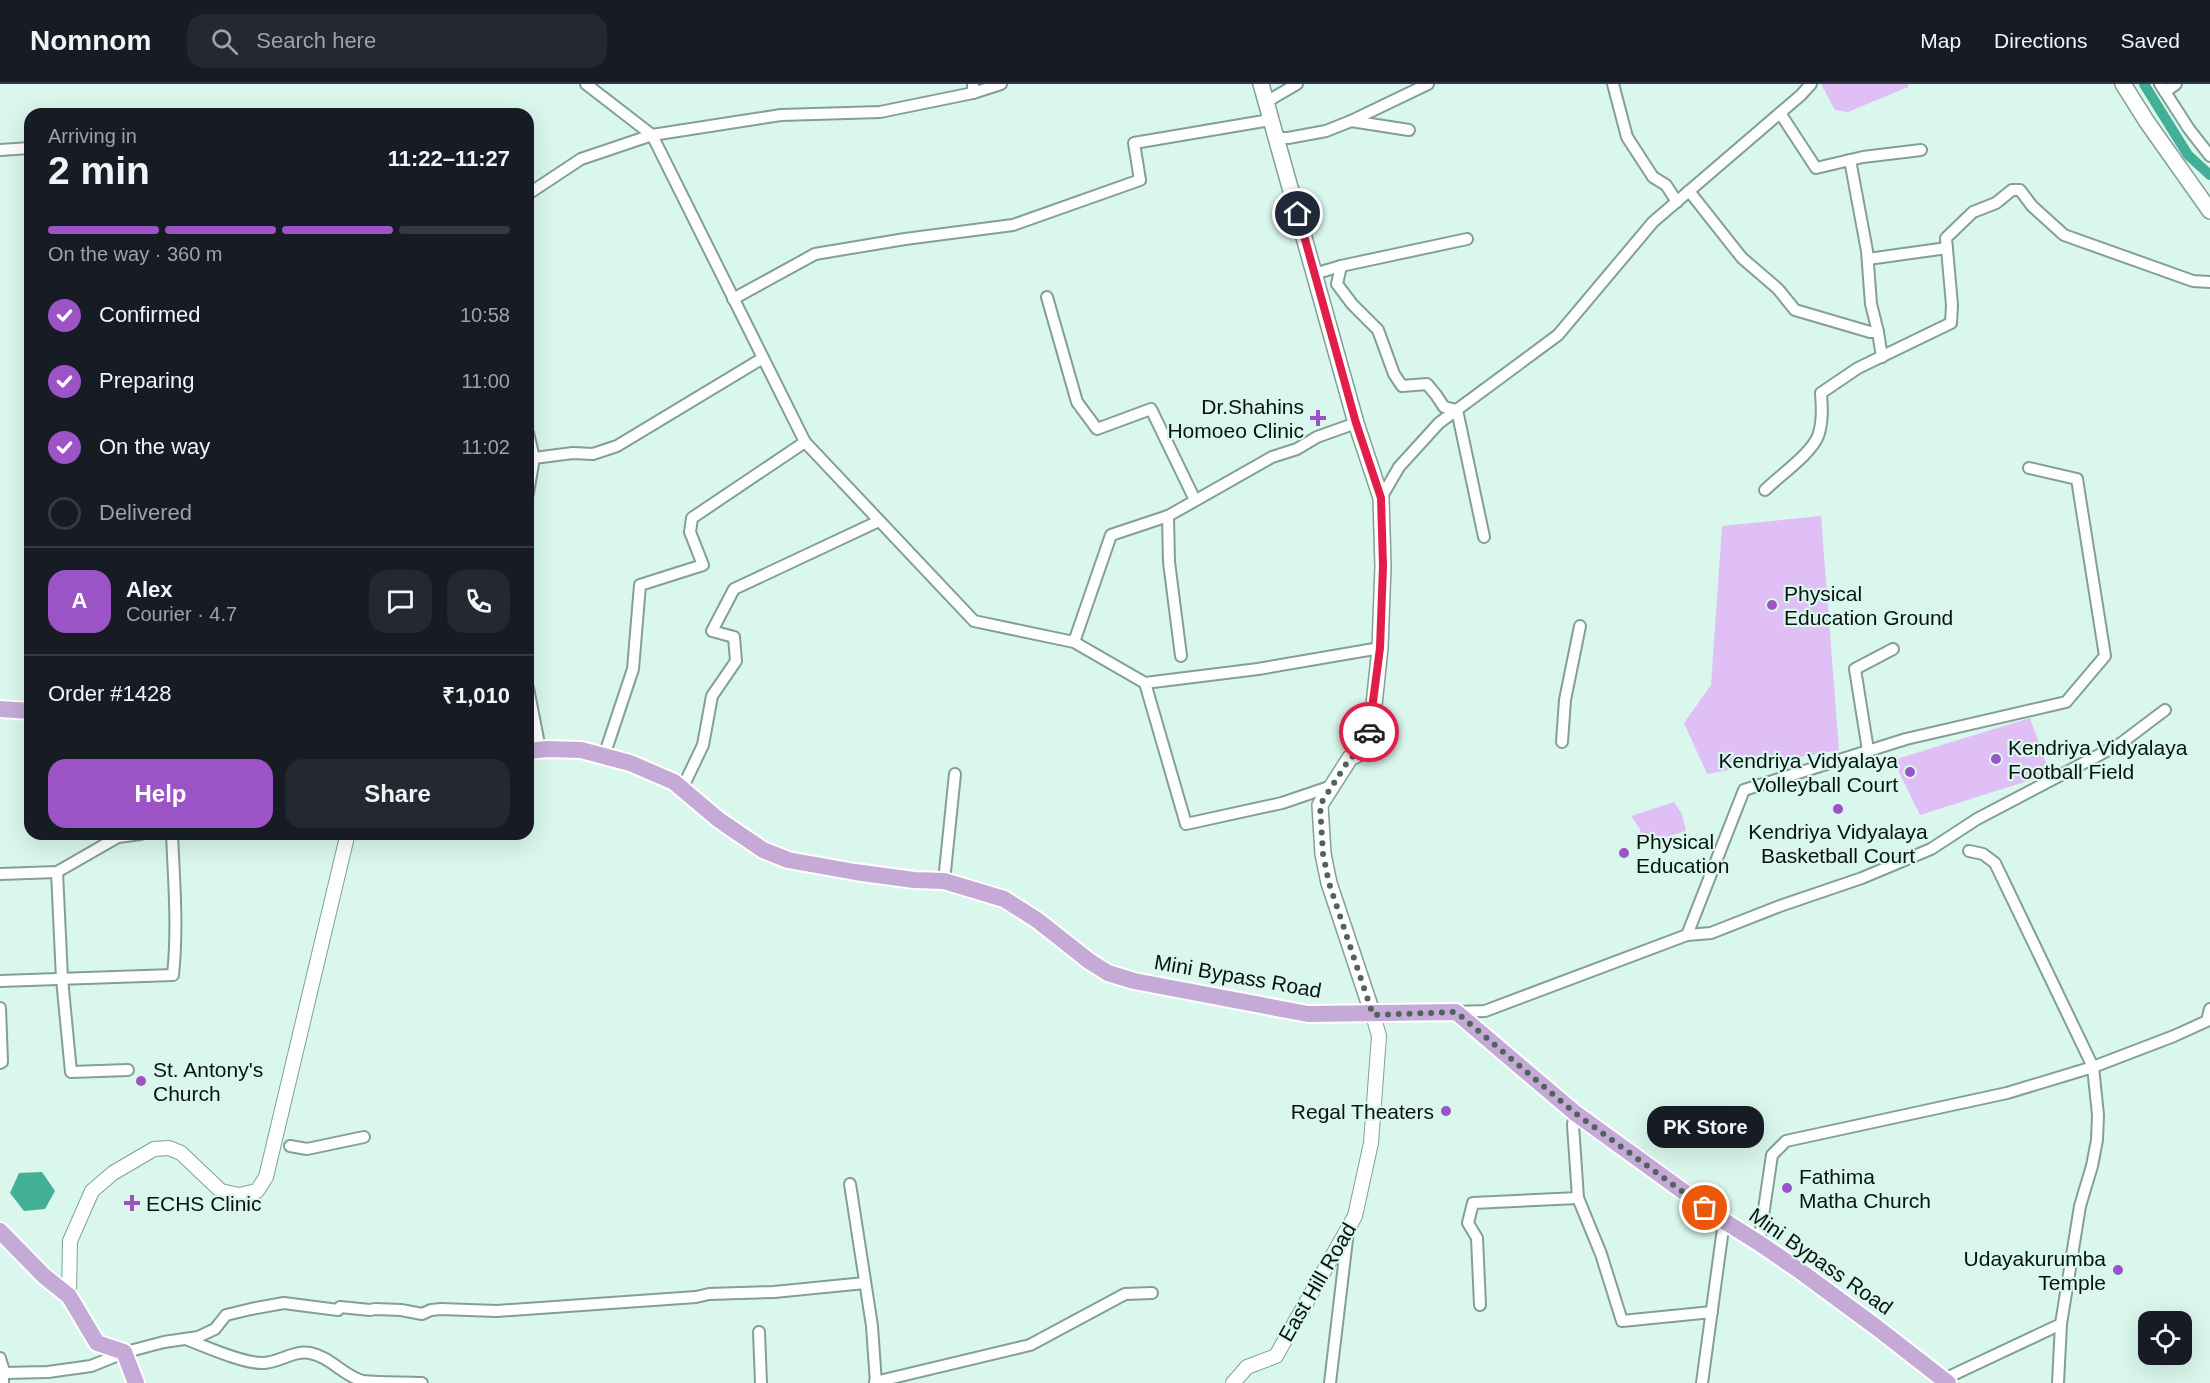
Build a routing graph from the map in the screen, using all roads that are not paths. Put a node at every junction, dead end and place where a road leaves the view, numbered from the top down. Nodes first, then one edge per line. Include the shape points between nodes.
1 (586, 84) edge
2 (1001, 84) edge
3 (1261, 84) edge
4 (1296, 84) edge
5 (1428, 84) edge
6 (1613, 84) edge
7 (1811, 84) edge
8 (2123, 84) edge
9 (2176, 84) edge
10 (973, 88) edge
11 (2163, 88) edge
12 (1266, 102) junction
13 (1780, 112) junction
14 (1270, 120) junction
15 (1351, 121) junction
16 (1409, 130) dead end
17 (652, 135) junction
18 (1277, 138) junction
19 (24, 148) edge
20 (0, 150) edge
21 (1922, 150) dead end
22 (2210, 156) edge
23 (1850, 160) junction
24 (534, 190) edge
25 (1689, 191) junction
26 (1677, 202) junction
27 (2210, 211) edge
28 (1467, 239) dead end
29 (1947, 248) junction
30 (1868, 260) junction
31 (1341, 266) junction
32 (1314, 274) junction
33 (2210, 282) edge
34 (1047, 297) dead end
35 (734, 299) junction
36 (1878, 332) junction
37 (1882, 357) junction
38 (763, 358) junction
39 (1457, 410) junction
40 (1356, 423) junction
41 (805, 442) junction
42 (534, 458) edge
43 (2030, 468) dead end
44 (1765, 490) dead end
45 (1381, 498) junction
46 (1195, 500) junction
47 (1167, 516) junction
48 (879, 521) junction
49 (1484, 537) dead end
50 (1581, 626) dead end
51 (1074, 642) junction
52 (1380, 648) junction
53 (1893, 649) dead end
54 (1181, 656) dead end
55 (1145, 683) junction
56 (0, 709) edge
57 (2165, 710) dead end
58 (24, 711) edge
59 (1562, 742) dead end
60 (534, 750) edge
61 (1868, 750) junction
62 (604, 756) junction
63 (955, 774) dead end
64 (1332, 786) junction
65 (682, 789) junction
66 (113, 840) edge
67 (172, 840) edge
68 (346, 840) edge
69 (1969, 851) dead end
70 (57, 872) junction
71 (0, 874) edge
72 (944, 881) junction
73 (1687, 935) junction
74 (62, 979) junction
75 (0, 981) edge
76 (0, 1008) edge
77 (2210, 1009) edge
78 (1456, 1012) junction
79 (1373, 1015) junction
80 (0, 1063) edge
81 (2093, 1067) junction
82 (128, 1070) dead end
83 (1575, 1113) junction
84 (364, 1137) dead end
85 (290, 1146) dead end
86 (850, 1184) dead end
87 (1578, 1198) junction
88 (1724, 1221) junction
89 (1348, 1228) junction
90 (0, 1231) edge
91 (1759, 1242) junction
92 (865, 1282) junction
93 (1152, 1293) dead end
94 (69, 1296) junction
95 (1480, 1305) dead end
96 (1712, 1312) junction
97 (2061, 1324) junction
98 (759, 1332) dead end
99 (187, 1340) junction
100 (124, 1352) junction
101 (0, 1358) edge
102 (3, 1378) edge
103 (875, 1382) edge
104 (1945, 1382) edge
105 (136, 1383) edge
106 (422, 1383) edge
107 (761, 1383) edge
108 (1233, 1383) edge
109 (1330, 1383) edge
110 (1702, 1383) edge
111 (2058, 1383) edge

1 - 17 street
2 - 10 street
3 - 12 main road
4 - 12 street
5 - 15 street
6 - 26 street via 1627,137 1653,177 1666,185
7 - 13 street
8 - 27 main road
9 - 11 street
10 - 17 street via 880,112 781,116
11 - 22 street
12 - 14 main road
13 - 23 street via 1816,168
13 - 25 street
14 - 18 main road
14 - 35 street via 1134,143 1140,180 1013,225 815,254
15 - 16 street
15 - 18 street via 1326,131
17 - 24 street via 581,159
17 - 35 street
18 - 32 main road
19 - 20 street
21 - 23 street
23 - 30 street
25 - 26 street
25 - 36 street via 1742,258 1778,289 1795,310
26 - 39 street via 1653,222 1558,335
28 - 31 street
29 - 30 street
29 - 33 street via 1946,238 1973,212 1996,203 2012,190 2020,190 2064,235 2193,281
29 - 37 street via 1951,323
30 - 36 street via 1871,304
31 - 32 street
31 - 39 street via 1337,284 1378,330 1402,386 1427,384 1444,407
32 - 40 main road
34 - 46 street via 1077,402 1097,429 1151,409
35 - 38 street
36 - 37 street
37 - 44 street via 1821,393 1818,437
38 - 41 street
38 - 42 street via 617,446 593,454
39 - 45 street via 1415,448
39 - 49 street
40 - 45 main road
40 - 46 street via 1272,457
41 - 48 street
41 - 62 street via 692,519 690,532 703,565 640,585 633,669
43 - 61 street via 2077,479 2105,656 2066,702
45 - 52 main road
46 - 47 street
47 - 51 street via 1110,535
47 - 54 street
48 - 51 street via 974,621
48 - 65 street via 734,589 712,632 734,637 736,661 712,696 703,745
50 - 59 street via 1565,700
51 - 55 street
52 - 55 street
52 - 64 main road via 1365,750 1350,758
53 - 61 street via 1855,669
55 - 64 street via 1186,824 1282,803
56 - 58 main road
57 - 73 street via 2120,744 1977,819 1931,849 1711,933
60 - 62 main road, Mini Bypass Road via 581,750
61 - 73 street via 1744,790
62 - 65 main road, Mini Bypass Road via 630,763
63 - 72 street
64 - 79 main road via 1320,805 1323,854
65 - 72 main road, Mini Bypass Road via 763,850 788,860 914,880
66 - 70 street
67 - 74 street via 176,915 173,975
68 - 94 street via 266,1177 257,1191 239,1195 220,1191 181,1153 169,1148 154,1149 113,1173 92,1191 70,1241
69 - 81 street via 1983,854 1995,863
70 - 71 street
70 - 74 street
72 - 79 main road, Mini Bypass Road via 1004,899 1108,973 1308,1014
73 - 78 street via 1485,1011
74 - 75 street
74 - 82 street via 71,1072
76 - 80 street
77 - 81 street via 2207,1021
78 - 79 main road, Mini Bypass Road
78 - 83 main road, Mini Bypass Road
79 - 89 street, East Hill Road via 1379,1036 1371,1143 1355,1216
81 - 91 street via 2007,1093 1786,1141 1772,1155
81 - 97 street via 2097,1140 2080,1206
83 - 87 street
83 - 88 main road, Mini Bypass Road
84 - 85 street via 307,1149
86 - 92 street
87 - 95 street via 1473,1203 1468,1223 1477,1238
87 - 96 street via 1622,1321
88 - 91 main road, Mini Bypass Road
88 - 96 street
89 - 108 street, East Hill Road via 1276,1356 1246,1367
89 - 109 street
90 - 94 main road
91 - 104 main road, Mini Bypass Road
92 - 99 street via 497,1311 441,1309 422,1314 280,1304 226,1315 209,1333
92 - 103 street
93 - 103 street via 1125,1293 1030,1345
94 - 100 main road via 97,1343
96 - 110 street
97 - 104 street
97 - 111 street
98 - 107 street
99 - 100 street
99 - 106 street via 253,1363 309,1353 324,1357 363,1381
100 - 102 street via 91,1366
100 - 105 main road
101 - 102 street

